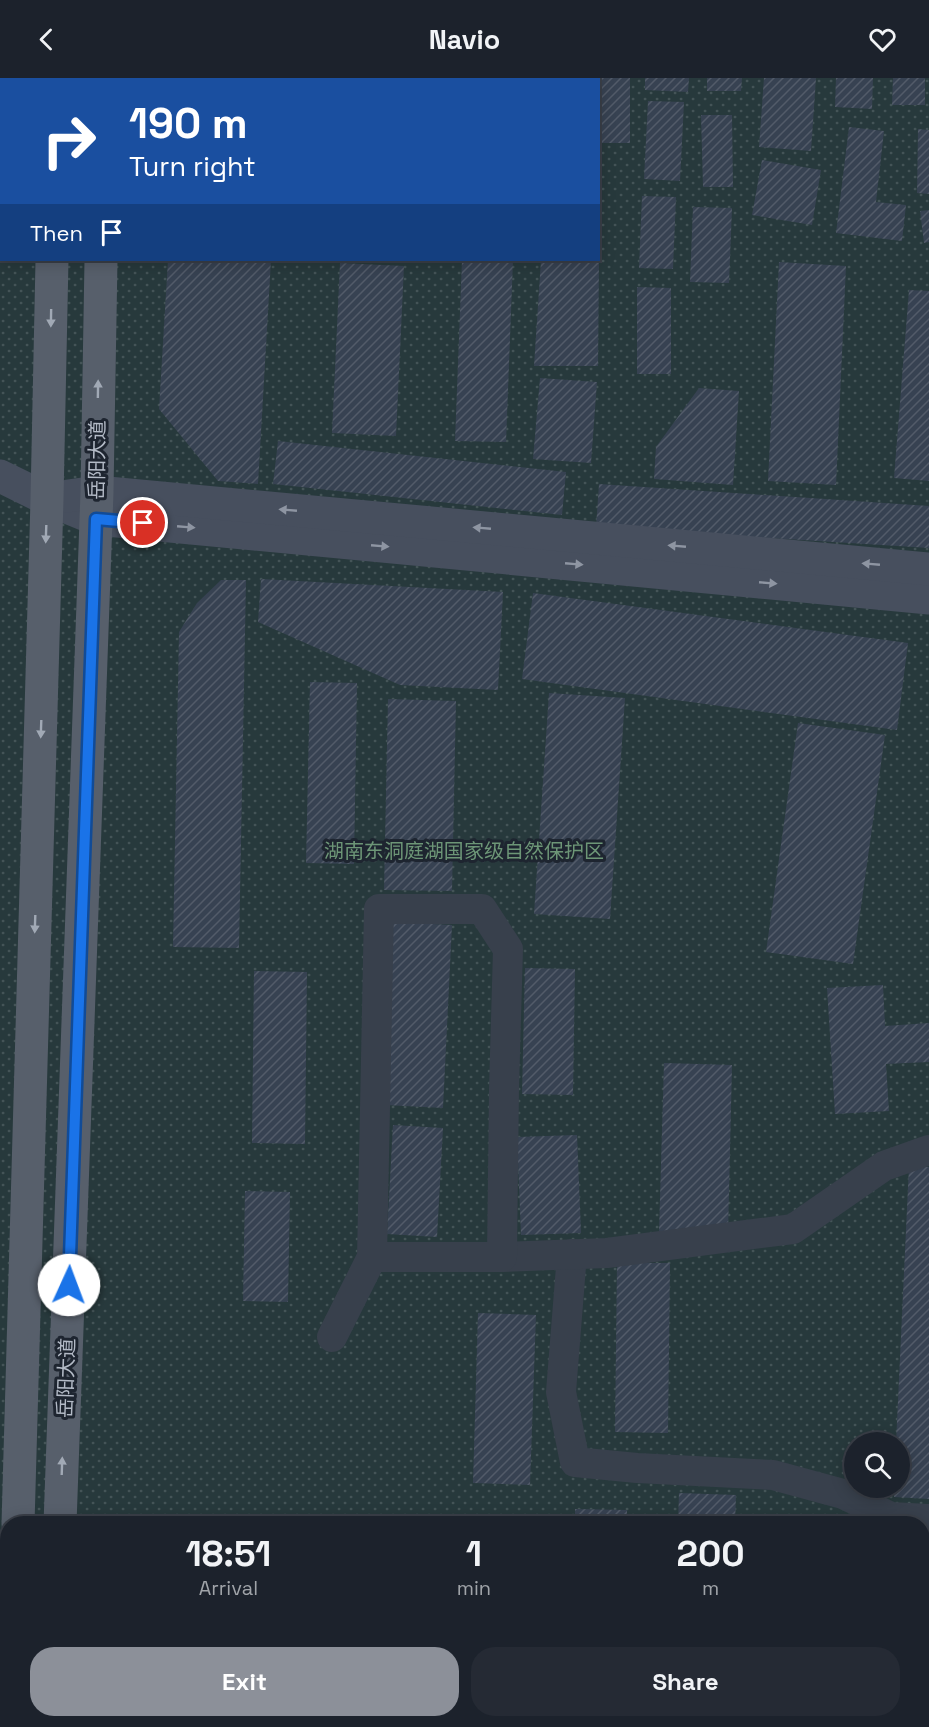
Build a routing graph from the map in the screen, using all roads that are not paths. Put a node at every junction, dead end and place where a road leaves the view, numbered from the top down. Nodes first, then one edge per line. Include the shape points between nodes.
1 (52, 261) edge
2 (101, 261) edge
3 (0, 476) edge
4 (47, 499) junction
5 (96, 505) junction
6 (929, 569) edge
7 (929, 598) edge
8 (929, 1150) edge
9 (572, 1254) junction
10 (372, 1257) junction
11 (502, 1257) junction
12 (332, 1337) dead end
13 (18, 1516) edge
14 (60, 1516) edge
15 (889, 1516) edge

1 -> 4 main road
5 -> 2 main road, 岳阳大道
3 - 4 main road
4 - 5 main road
4 -> 13 main road
6 -> 5 main road
5 -> 7 main road
14 -> 5 main road, 岳阳大道
8 - 9 street via 884,1166 793,1229
9 - 11 street
9 - 15 street via 561,1392 575,1462 773,1475 843,1494
10 - 11 street
10 - 11 street via 379,909 482,909 508,949
10 - 12 street

